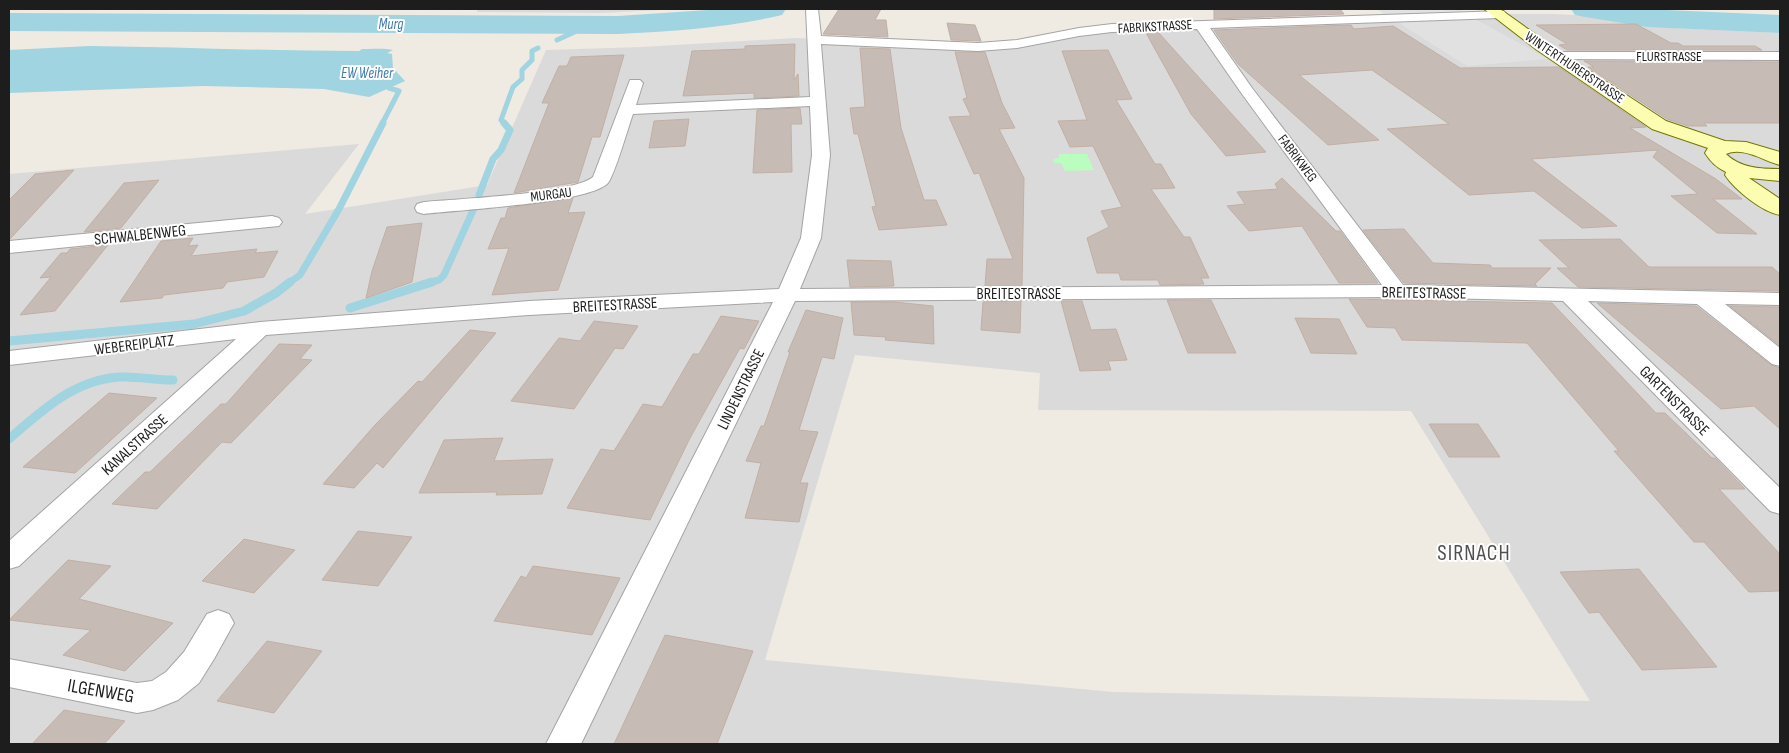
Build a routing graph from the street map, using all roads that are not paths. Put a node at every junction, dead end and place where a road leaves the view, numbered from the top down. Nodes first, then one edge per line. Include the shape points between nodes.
1 (812, 9) edge
2 (1495, 12) edge
3 (1200, 24) junction
4 (814, 40) junction
5 (1557, 56) junction
6 (1780, 56) edge
7 (635, 83) dead end
8 (817, 101) junction
9 (627, 110) junction
10 (1719, 150) junction
11 (1776, 159) edge
12 (1737, 169) junction
13 (1763, 197) junction
14 (424, 208) dead end
15 (1780, 209) edge
16 (272, 222) dead end
17 (9, 247) edge
18 (1397, 291) junction
19 (787, 295) junction
20 (1569, 295) junction
21 (1702, 297) junction
22 (1780, 299) edge
23 (260, 329) junction
24 (9, 358) edge
25 (1780, 359) edge
26 (1780, 504) edge
27 (9, 558) edge
28 (218, 623) dead end
29 (9, 673) edge
30 (563, 744) edge

1 - 4 street, LINDENSTRASSE
2 - 3 street, FABRIKSTRASSE
2 - 5 street, WINTERTHURERSTRASSE
3 - 4 street, FABRIKSTRASSE via 1087,31 978,48
3 - 18 street, FABRIKWEG
4 - 8 street, LINDENSTRASSE
5 - 6 street, FLURSTRASSE
5 - 10 street, WINTERTHURERSTRASSE via 1679,140
7 - 9 street, MURGAU
8 - 9 street
8 - 19 street, LINDENSTRASSE via 821,155 810,238
9 - 14 street, MURGAU via 601,179 595,184 568,193
10 - 11 street via 1748,148
10 - 12 street via 1720,161
11 - 12 street
11 - 13 street via 1756,186
12 - 13 street via 1735,174 1740,182
13 - 15 street
16 - 17 street, SCHWALBENWEG
18 - 19 street, BREITESTRASSE
18 - 20 street, BREITESTRASSE
19 - 23 street, BREITESTRASSE via 529,308
19 - 30 street, LINDENSTRASSE
20 - 21 street, BREITESTRASSE
20 - 26 street, GARTENSTRASSE
21 - 22 street, BREITESTRASSE
21 - 25 street
23 - 24 street, WEBEREIPLATZ
23 - 27 street, KANALSTRASSE
28 - 29 street, ILGENWEG via 180,683 151,697 137,698

